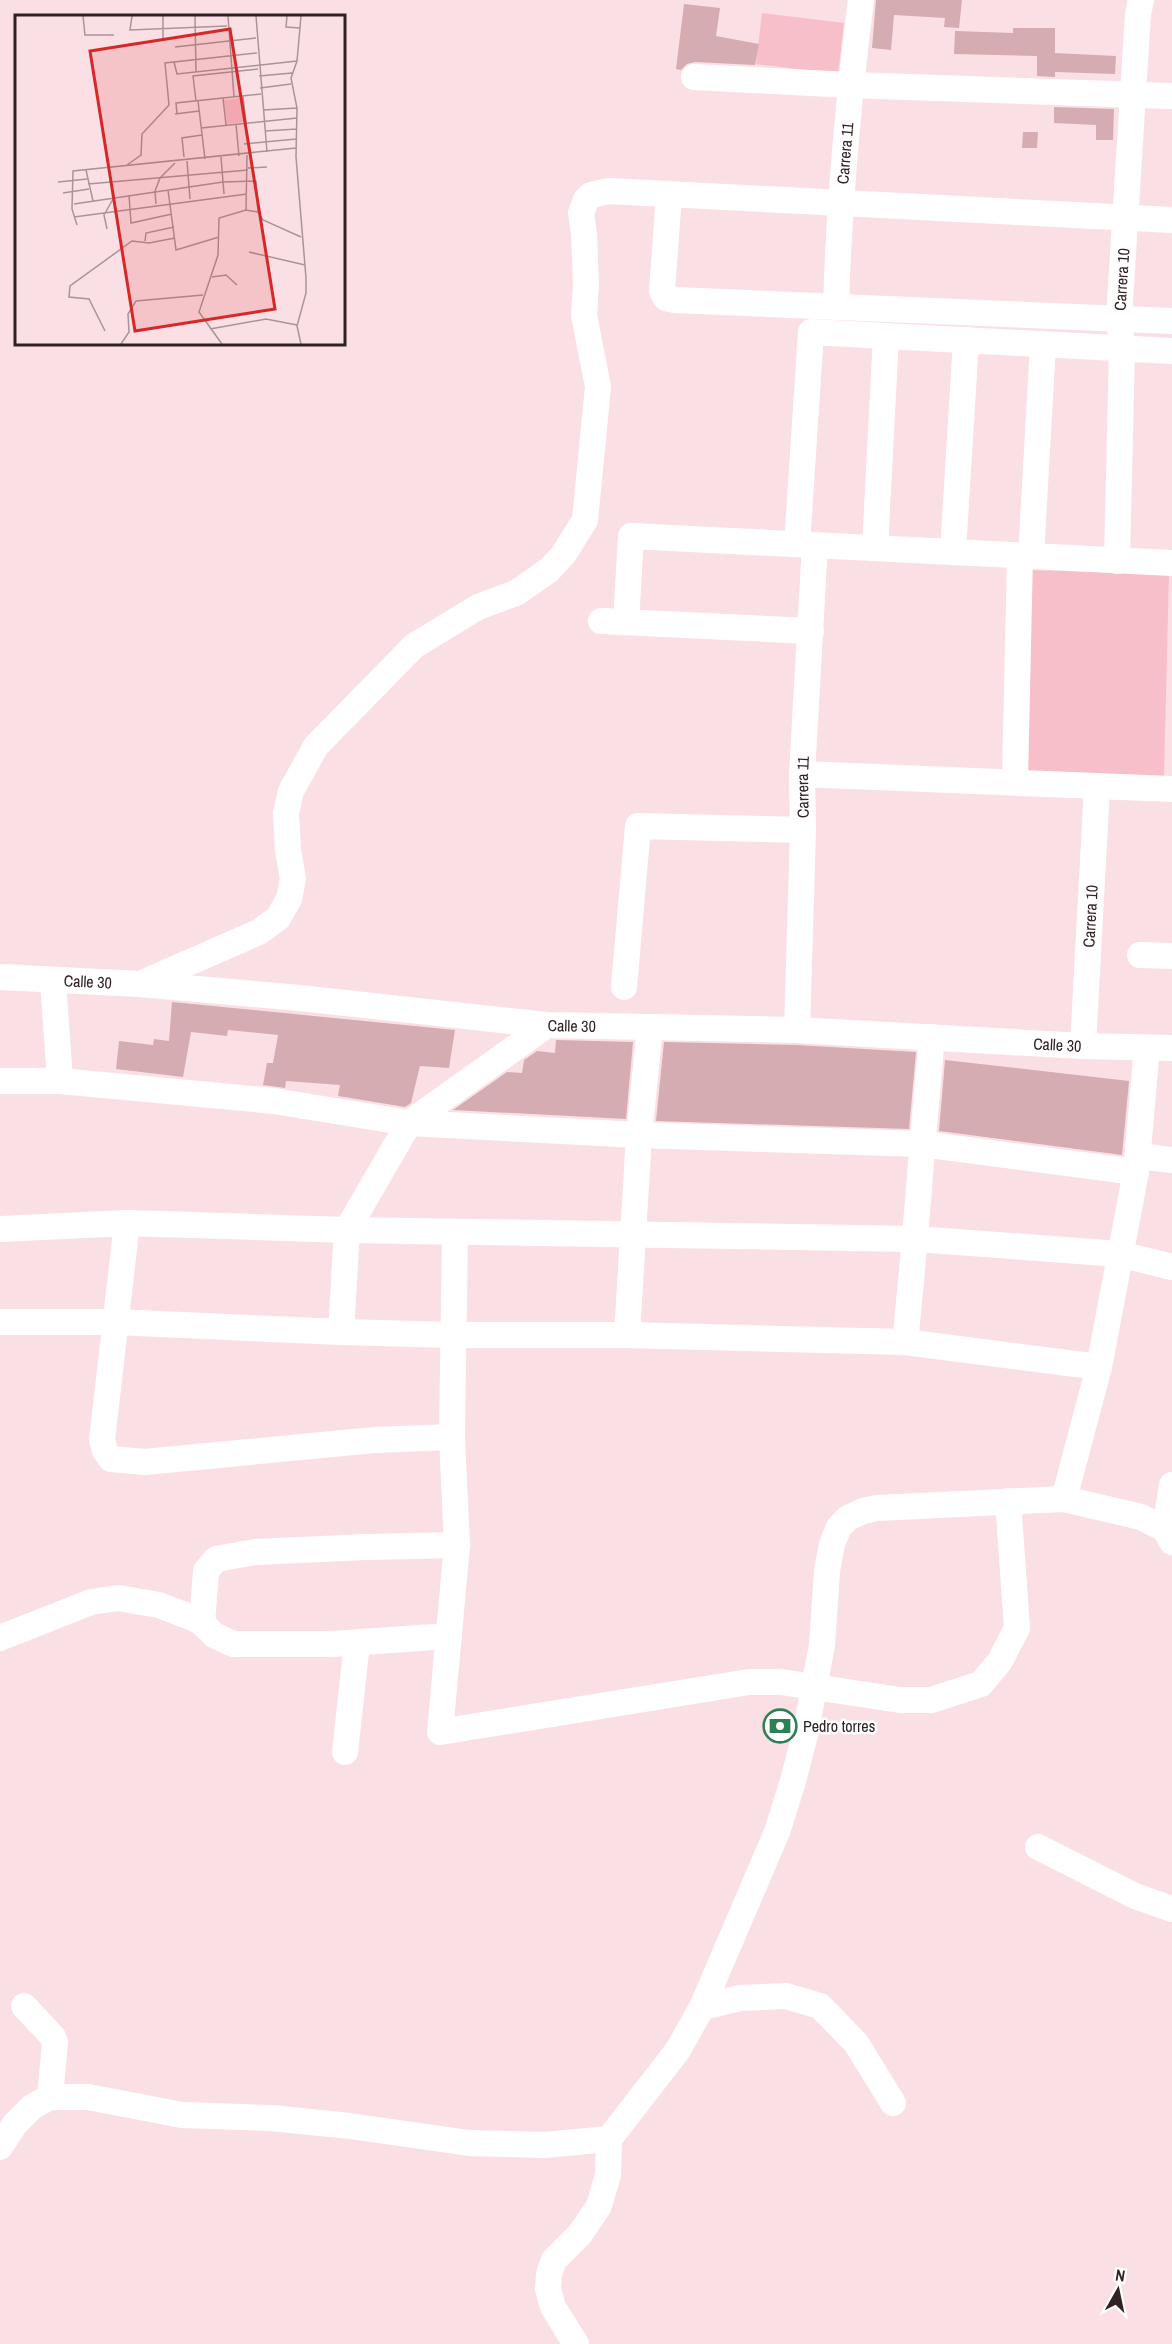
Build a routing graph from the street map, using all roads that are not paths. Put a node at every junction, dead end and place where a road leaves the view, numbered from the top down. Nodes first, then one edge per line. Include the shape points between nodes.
1 (861, 0) edge
2 (1141, 0) edge
3 (694, 77) dead end
4 (850, 85) junction
5 (1133, 95) junction
6 (1172, 96) edge
7 (669, 195) junction
8 (839, 203) junction
9 (1126, 218) junction
10 (1172, 220) edge
11 (836, 307) junction
12 (1119, 318) junction
13 (1172, 321) edge
14 (886, 336) junction
15 (966, 340) junction
16 (1043, 344) junction
17 (1122, 348) junction
18 (1172, 351) edge
19 (806, 544) junction
20 (875, 548) junction
21 (952, 552) junction
22 (1025, 556) junction
23 (1117, 561) junction
24 (1172, 563) edge
25 (811, 631) junction
26 (802, 774) junction
27 (1015, 781) junction
28 (1097, 787) junction
29 (1172, 789) edge
30 (803, 830) junction
31 (1140, 955) dead end
32 (1172, 956) edge
33 (0, 977) edge
34 (53, 981) junction
35 (140, 984) junction
36 (624, 987) dead end
37 (547, 1025) junction
38 (650, 1027) junction
39 (797, 1030) junction
40 (932, 1037) junction
41 (1083, 1046) junction
42 (1147, 1048) junction
43 (1172, 1048) edge
44 (0, 1081) edge
45 (60, 1081) junction
46 (409, 1124) junction
47 (639, 1135) junction
48 (922, 1144) junction
49 (1172, 1160) edge
50 (1137, 1164) junction
51 (127, 1223) junction
52 (0, 1229) edge
53 (347, 1230) junction
54 (456, 1232) junction
55 (633, 1234) junction
56 (916, 1239) junction
57 (1119, 1254) junction
58 (1172, 1268) edge
59 (0, 1322) edge
60 (116, 1322) junction
61 (340, 1332) junction
62 (453, 1335) junction
63 (627, 1335) junction
64 (905, 1342) junction
65 (1099, 1367) junction
66 (452, 1437) junction
67 (1172, 1485) edge
68 (1064, 1499) junction
69 (1008, 1501) junction
70 (1169, 1536) edge
71 (458, 1545) junction
72 (202, 1623) junction
73 (448, 1636) junction
74 (0, 1638) edge
75 (357, 1643) junction
76 (814, 1687) junction
77 (345, 1752) dead end
78 (1038, 1847) dead end
79 (1172, 1910) edge
80 (24, 2006) dead end
81 (702, 2007) junction
82 (50, 2097) junction
83 (892, 2103) dead end
84 (609, 2139) junction
85 (0, 2148) edge
86 (576, 2344) edge

1 - 4 street, Carrera 11
2 - 5 street, Carrera 10
3 - 4 street
4 - 5 street
4 - 8 street, Carrera 11
5 - 6 street
5 - 9 street, Carrera 10
7 - 8 street
7 - 11 street via 662,291 666,298
7 - 35 street via 603,191 591,195 582,206 584,315 598,387 585,520 575,538 533,583 478,608 414,646 316,746 291,790 286,813 293,879 289,899 278,918 259,932
8 - 9 street
8 - 11 street, Carrera 11
9 - 10 street
9 - 12 street, Carrera 10
11 - 12 street
12 - 13 street
12 - 17 street, Carrera 10
14 - 15 street
14 - 19 street, Carrera 11 via 811,332
14 - 20 street
15 - 16 street
15 - 21 street
16 - 17 street
16 - 22 street
17 - 18 street
17 - 23 street, Carrera 10
19 - 20 street
19 - 25 street, Carrera 11
19 - 25 street via 631,536 614,621
20 - 21 street
21 - 22 street
22 - 23 street
22 - 27 street
23 - 24 street
25 - 26 street, Carrera 11
26 - 27 street
26 - 30 street, Carrera 11
27 - 28 street
28 - 29 street
28 - 41 street, Carrera 10
30 - 36 street via 638,826
30 - 39 street, Carrera 11
31 - 32 street
33 - 34 street, Calle 30
34 - 35 street, Calle 30
34 - 45 street
35 - 37 street, Calle 30
37 - 38 street, Calle 30
37 - 46 street
38 - 39 street, Calle 30
38 - 47 street
39 - 40 street, Calle 30
40 - 41 street, Calle 30
40 - 48 street
41 - 42 street, Calle 30
42 - 43 street, Calle 30
42 - 50 street
44 - 45 street
45 - 46 street via 274,1101
46 - 47 street
46 - 53 street
47 - 48 street
47 - 55 street
48 - 50 street
48 - 56 street
49 - 50 street
50 - 57 street
51 - 52 street
51 - 53 street
51 - 60 street
53 - 54 street
53 - 61 street
54 - 55 street
54 - 62 street
55 - 56 street
55 - 63 street
56 - 57 street
56 - 64 street
57 - 58 street
57 - 65 street
59 - 60 street
60 - 61 street
60 - 66 street via 102,1440 111,1459 144,1462 374,1440
61 - 62 street
62 - 63 street
62 - 66 street
63 - 64 street
64 - 65 street
65 - 68 street
66 - 71 street
67 - 70 street
68 - 69 street
68 - 70 street via 1140,1517
69 - 76 street via 877,1508 862,1511 838,1527 827,1571 822,1645
69 - 76 street via 1017,1628 1000,1661 981,1684 931,1700 900,1700
71 - 72 street via 366,1546 216,1558 206,1571
71 - 73 street
72 - 74 street via 159,1605 118,1598 91,1602
72 - 75 street via 214,1635 233,1644
73 - 75 street
73 - 76 street via 440,1732 749,1682
75 - 77 street
76 - 81 street via 805,1735 777,1832
78 - 79 street via 1135,1896
80 - 82 street via 55,2042
81 - 83 street via 740,1998 786,1996 820,2006 856,2043
81 - 84 street via 678,2050
82 - 84 street via 88,2097 182,2115 362,2127 470,2143 544,2145
82 - 85 street via 32,2107 15,2124
84 - 86 street via 608,2175 599,2206 580,2234 554,2260 549,2274 553,2307

